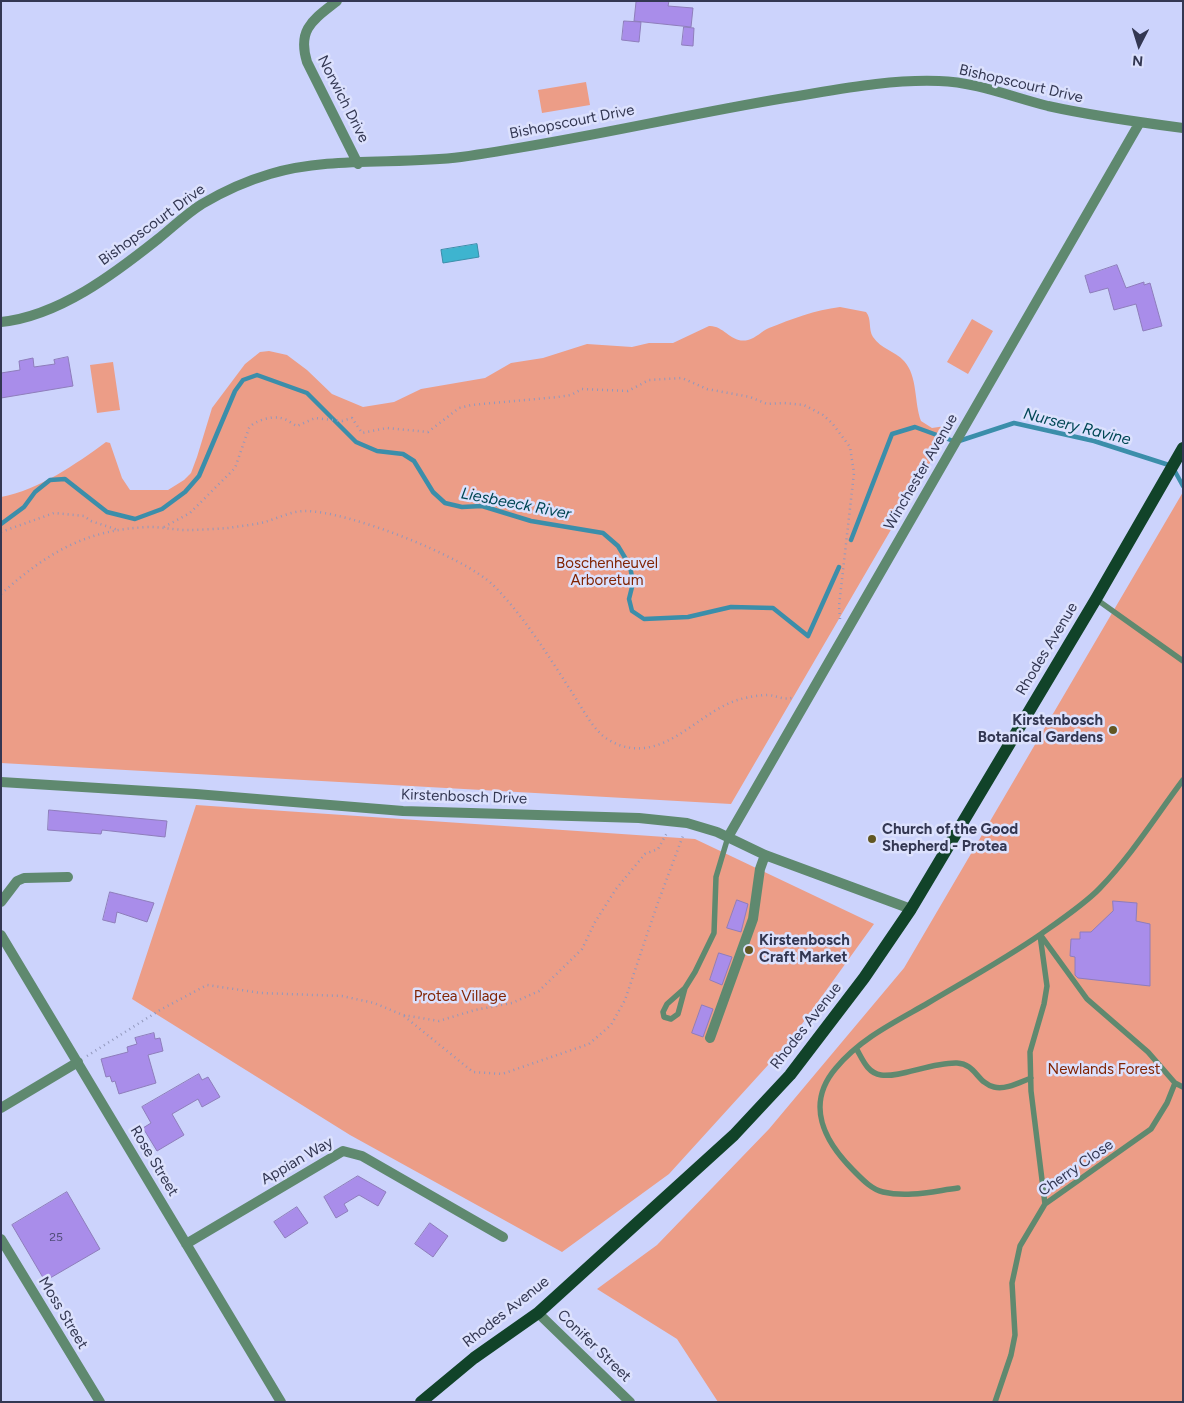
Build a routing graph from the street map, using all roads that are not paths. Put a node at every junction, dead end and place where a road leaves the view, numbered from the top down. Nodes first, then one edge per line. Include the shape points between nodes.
1 (337, 1) edge
2 (1140, 122) junction
3 (1183, 128) edge
4 (358, 164) junction
5 (1, 322) edge
6 (1183, 448) edge
7 (1096, 599) junction
8 (1183, 661) edge
9 (1183, 780) edge
10 (1, 782) edge
11 (728, 837) junction
12 (765, 855) junction
13 (68, 877) dead end
14 (1, 902) edge
15 (910, 909) junction
16 (1, 935) edge
17 (1040, 935) junction
18 (685, 988) junction
19 (710, 1038) dead end
20 (856, 1048) junction
21 (78, 1062) junction
22 (1031, 1078) junction
23 (1175, 1083) junction
24 (1183, 1087) edge
25 (1, 1108) edge
26 (958, 1188) dead end
27 (1044, 1204) junction
28 (503, 1237) dead end
29 (1, 1239) edge
30 (186, 1244) junction
31 (538, 1313) junction
32 (100, 1402) edge
33 (281, 1402) edge
34 (421, 1402) edge
35 (630, 1402) edge
36 (995, 1402) edge

1 - 4 street, Norwich Drive via 307,28 303,48
2 - 3 street, Bishopscourt Drive
2 - 4 street, Bishopscourt Drive via 1088,115 955,82 899,81 767,101 459,157
2 - 11 street, Winchester Avenue
4 - 5 street, Bishopscourt Drive via 310,166 272,173 234,186 200,206 91,286 20,320
6 - 7 main road, Rhodes Avenue
7 - 8 lane
7 - 15 main road, Rhodes Avenue
9 - 17 lane via 1099,890
10 - 11 street, Kirstenbosch Drive via 394,810 674,821
11 - 12 street, Kirstenbosch Drive
11 - 18 lane via 716,878 714,933
12 - 15 street, Kirstenbosch Drive
12 - 19 street via 753,919
13 - 14 street via 24,878 12,886
15 - 31 main road, Rhodes Avenue via 864,978 790,1075 747,1122
16 - 21 street, Rose Street
17 - 20 lane via 888,1024
17 - 22 lane via 1047,986 1030,1052
17 - 23 lane via 1087,999 1148,1052
18 - 18 lane via 678,1014 675,1018 667,1018 664,1012 667,1004
20 - 22 lane via 872,1072 880,1075 941,1063 959,1063 971,1067 994,1088 1004,1088
20 - 26 lane via 824,1084 820,1098 830,1143 863,1179 882,1192 916,1194
21 - 25 street
21 - 30 street, Rose Street
22 - 27 lane
23 - 24 lane
23 - 27 lane, Cherry Close via 1151,1130
27 - 36 lane, Cherry Close via 1015,1258 1012,1283 1015,1335 1012,1355
28 - 30 street, Appian Way via 362,1156 343,1151
29 - 32 street, Moss Street
30 - 33 street, Rose Street
31 - 34 main road, Rhodes Avenue via 474,1358
31 - 35 street, Conifer Street

